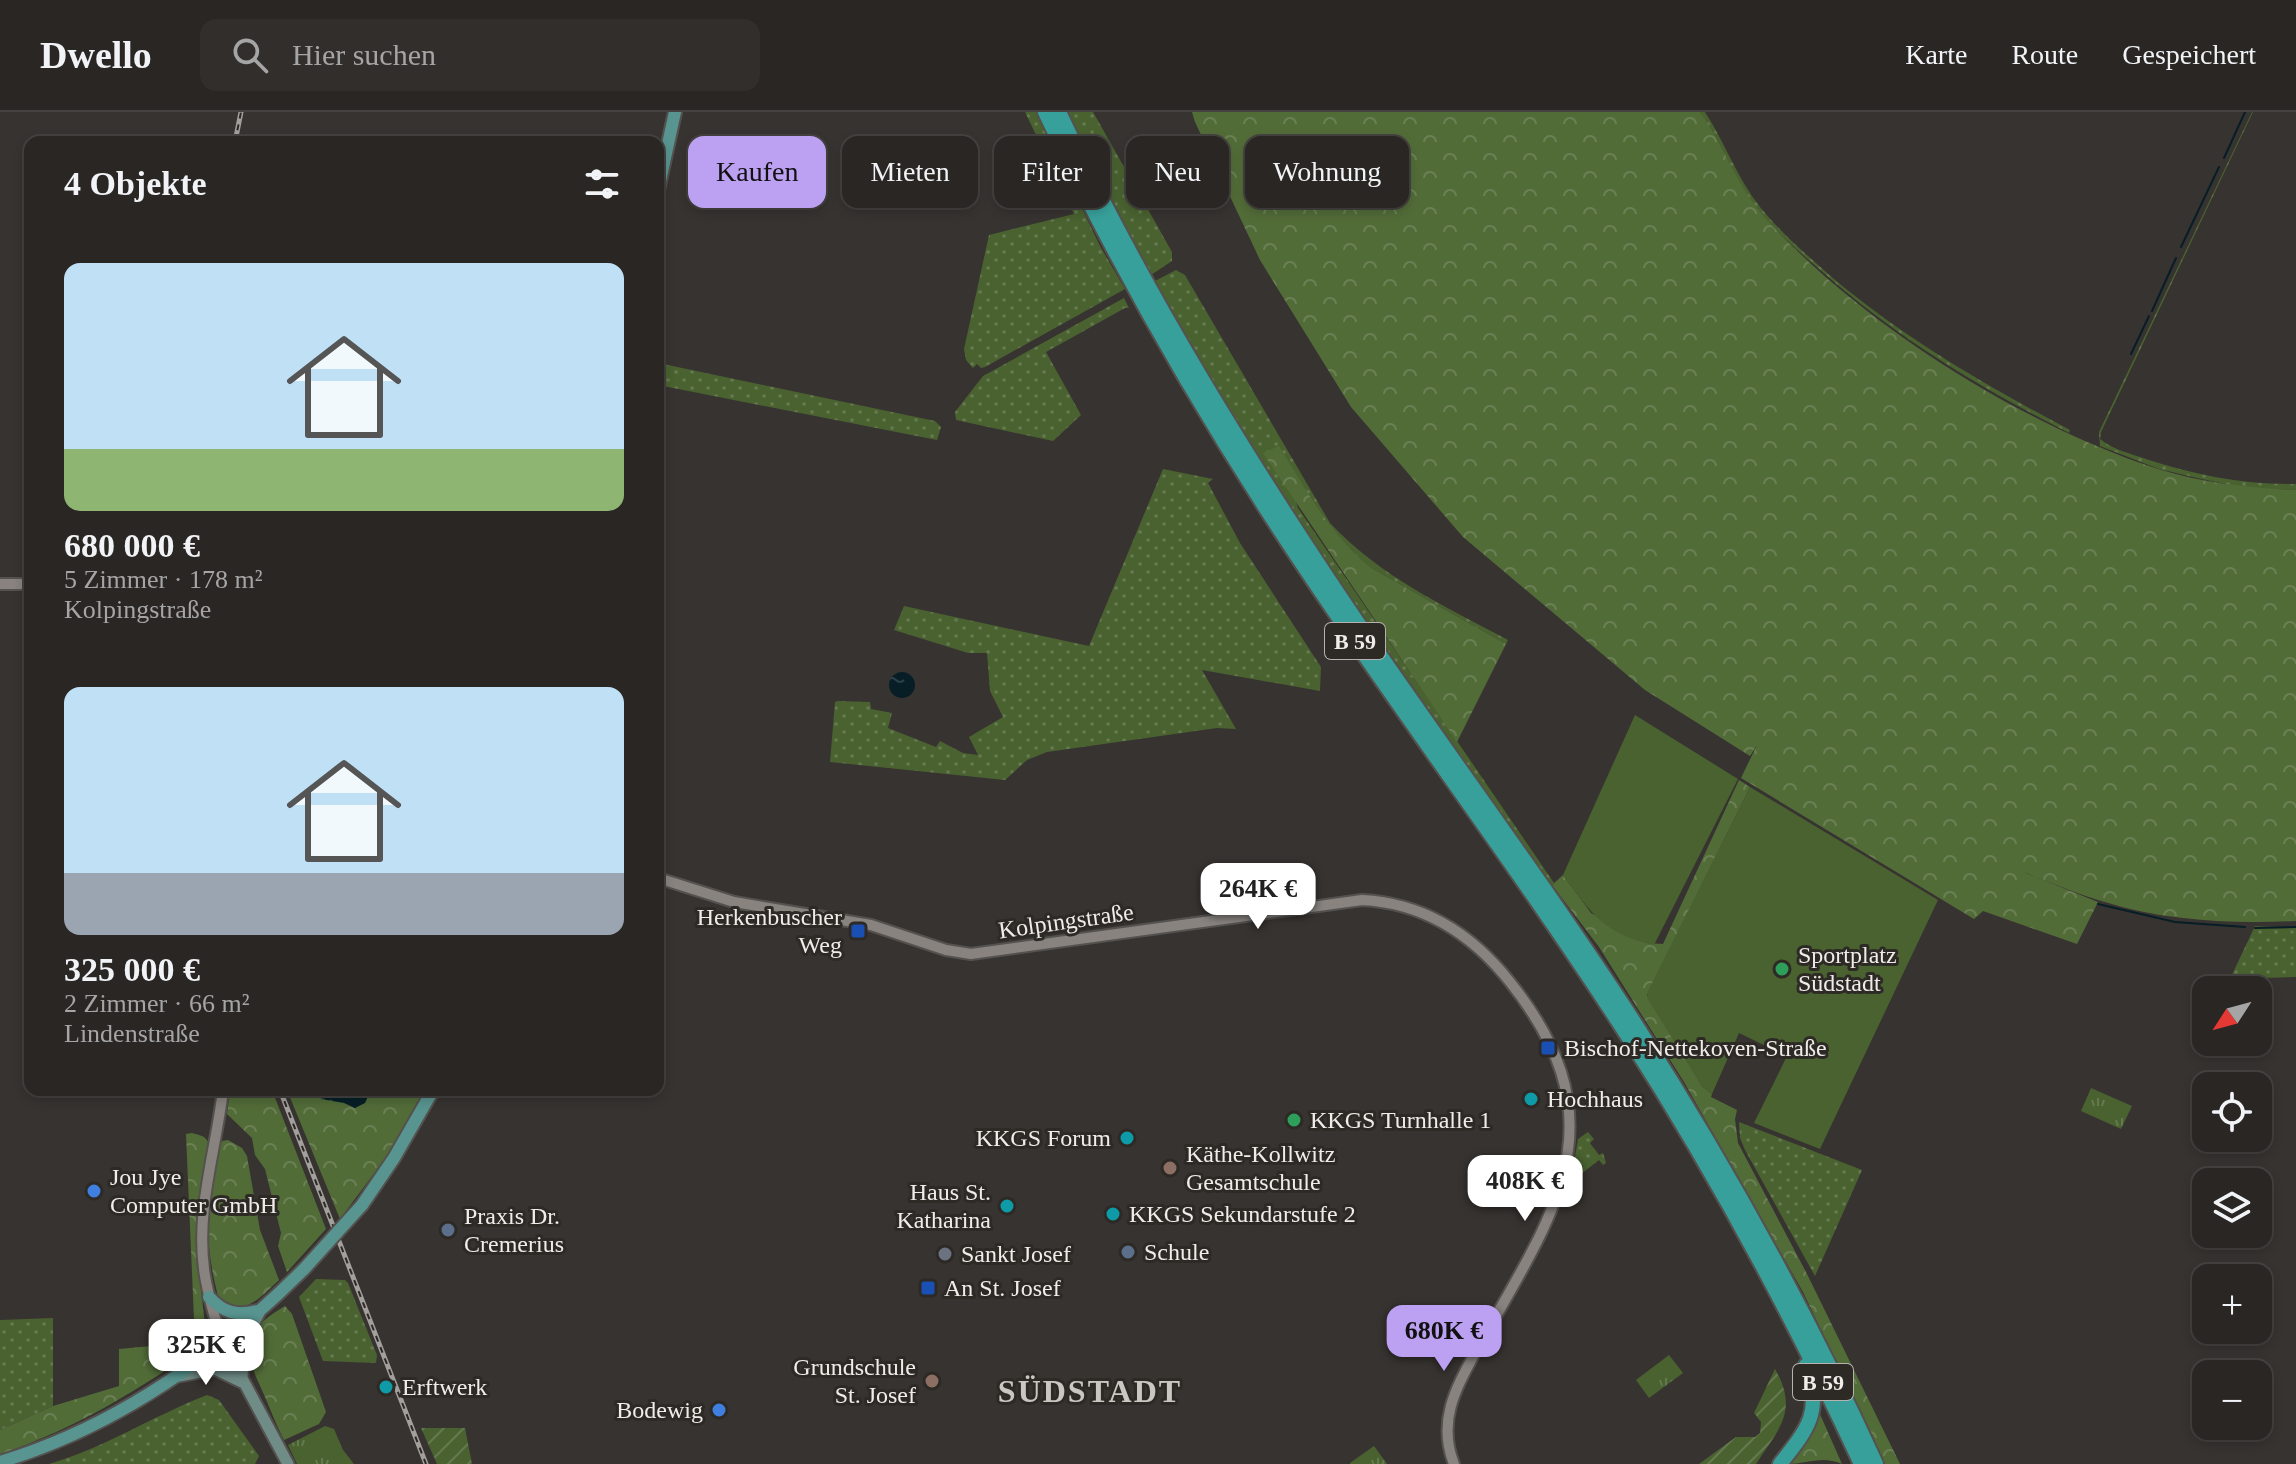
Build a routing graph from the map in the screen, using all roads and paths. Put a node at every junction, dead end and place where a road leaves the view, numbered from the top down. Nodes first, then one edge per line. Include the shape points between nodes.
1 (675, 112) edge
2 (1045, 112) edge
3 (1059, 112) edge
4 (664, 162) edge
5 (0, 584) edge
6 (24, 584) edge
7 (664, 880) edge
8 (222, 1096) edge
9 (430, 1096) edge
10 (209, 1297) junction
11 (1782, 1302) junction
12 (263, 1308) junction
13 (222, 1341) junction
14 (171, 1379) junction
15 (242, 1383) junction
16 (0, 1462) edge
17 (288, 1464) edge
18 (1454, 1464) edge
19 (1780, 1464) edge
20 (1861, 1464) edge
21 (1876, 1464) edge

1 - 4 main road
2 - 11 highway, B 59 via 1138,295 1229,451 1618,1021 1722,1191
3 - 21 highway, B 59 via 1144,279 1260,475 1580,941 1694,1118 1792,1293
5 - 6 street
7 - 18 street, Kolpingstraße via 734,902 876,926 971,954 1362,900 1408,907 1458,931 1500,970 1535,1016 1564,1077 1571,1120 1557,1195 1452,1396 1446,1429
8 - 10 street via 203,1215
9 - 12 main road, bridge via 362,1205
10 - 12 main road via 231,1313
10 - 13 street
11 - 19 highway via 1815,1401 1805,1431
11 - 20 highway, B 59
12 - 13 main road
12 - 15 main road via 243,1344
13 - 14 main road
13 - 15 main road
14 - 15 main road via 215,1369
14 - 16 main road via 86,1428
15 - 17 main road

